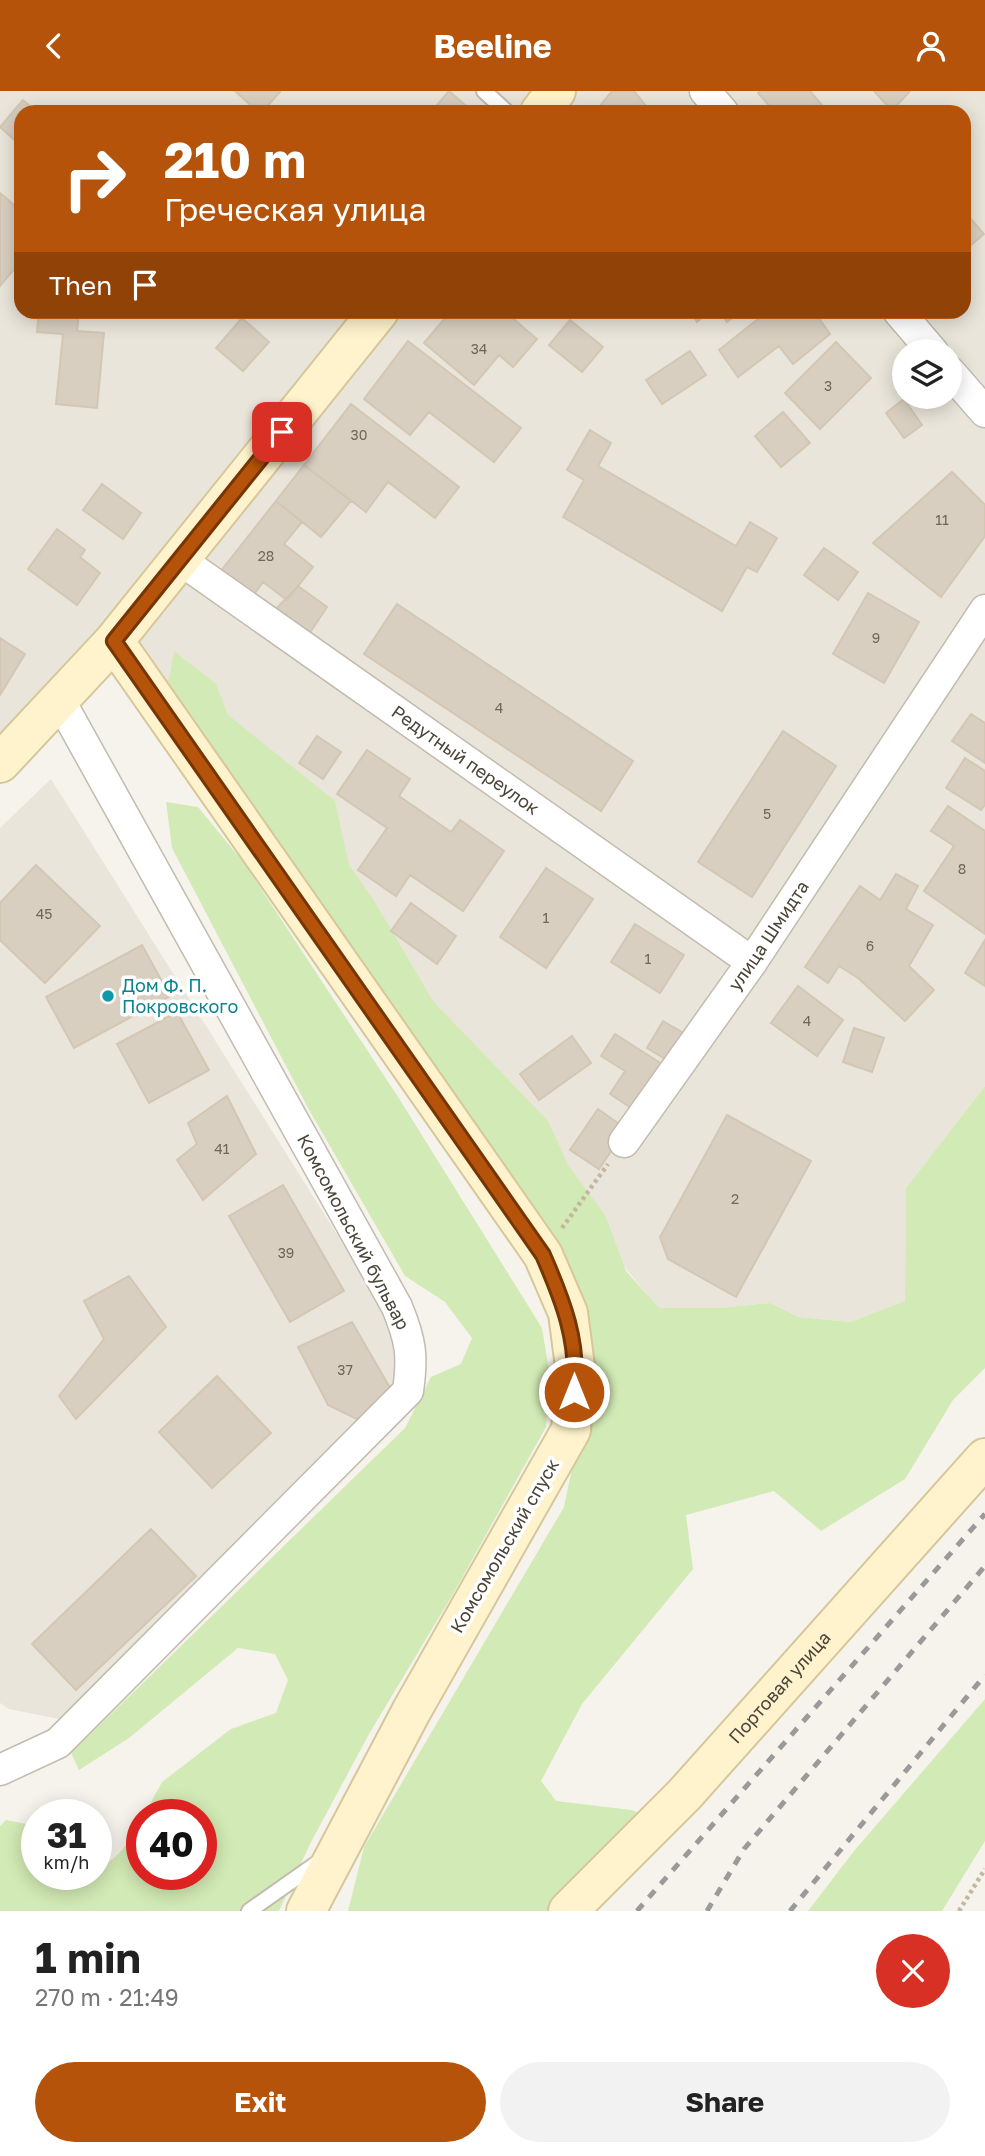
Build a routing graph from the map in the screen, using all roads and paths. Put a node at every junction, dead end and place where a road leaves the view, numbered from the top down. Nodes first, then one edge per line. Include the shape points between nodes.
1 (484, 91) edge
2 (556, 91) edge
3 (705, 91) edge
4 (499, 105) edge
5 (545, 105) edge
6 (717, 105) edge
7 (373, 319) edge
8 (905, 319) edge
9 (922, 339) edge
10 (962, 386) edge
11 (985, 412) edge
12 (179, 559) junction
13 (985, 610) edge
14 (114, 641) junction
15 (60, 699) junction
16 (0, 763) edge
17 (752, 962) junction
18 (624, 1142) joint
19 (543, 1255) junction
20 (985, 1458) edge
21 (0, 1770) edge
22 (336, 1851) junction
23 (985, 1869) edge
24 (249, 1911) edge
25 (306, 1911) edge
26 (319, 1911) edge
27 (568, 1911) edge
28 (959, 1911) edge

1 - 4 lane
2 - 5 street
3 - 6 street
7 - 12 street
8 - 9 street
10 - 11 street
12 - 14 street
12 - 17 street, Редутный переулок
13 - 17 street, улица Шмидта
14 - 15 street
14 - 19 street, Комсомольский спуск
15 - 16 street
15 - 21 street, Комсомольский бульвар via 397,1307 410,1339 412,1362 408,1391 58,1743
17 - 18 street, улица Шмидта
18 - 19 path
19 - 22 street, Комсомольский спуск via 568,1313 576,1374 571,1430
20 - 27 street, Портовая улица via 684,1795
22 - 24 lane
22 - 25 street
22 - 26 street
23 - 28 path

